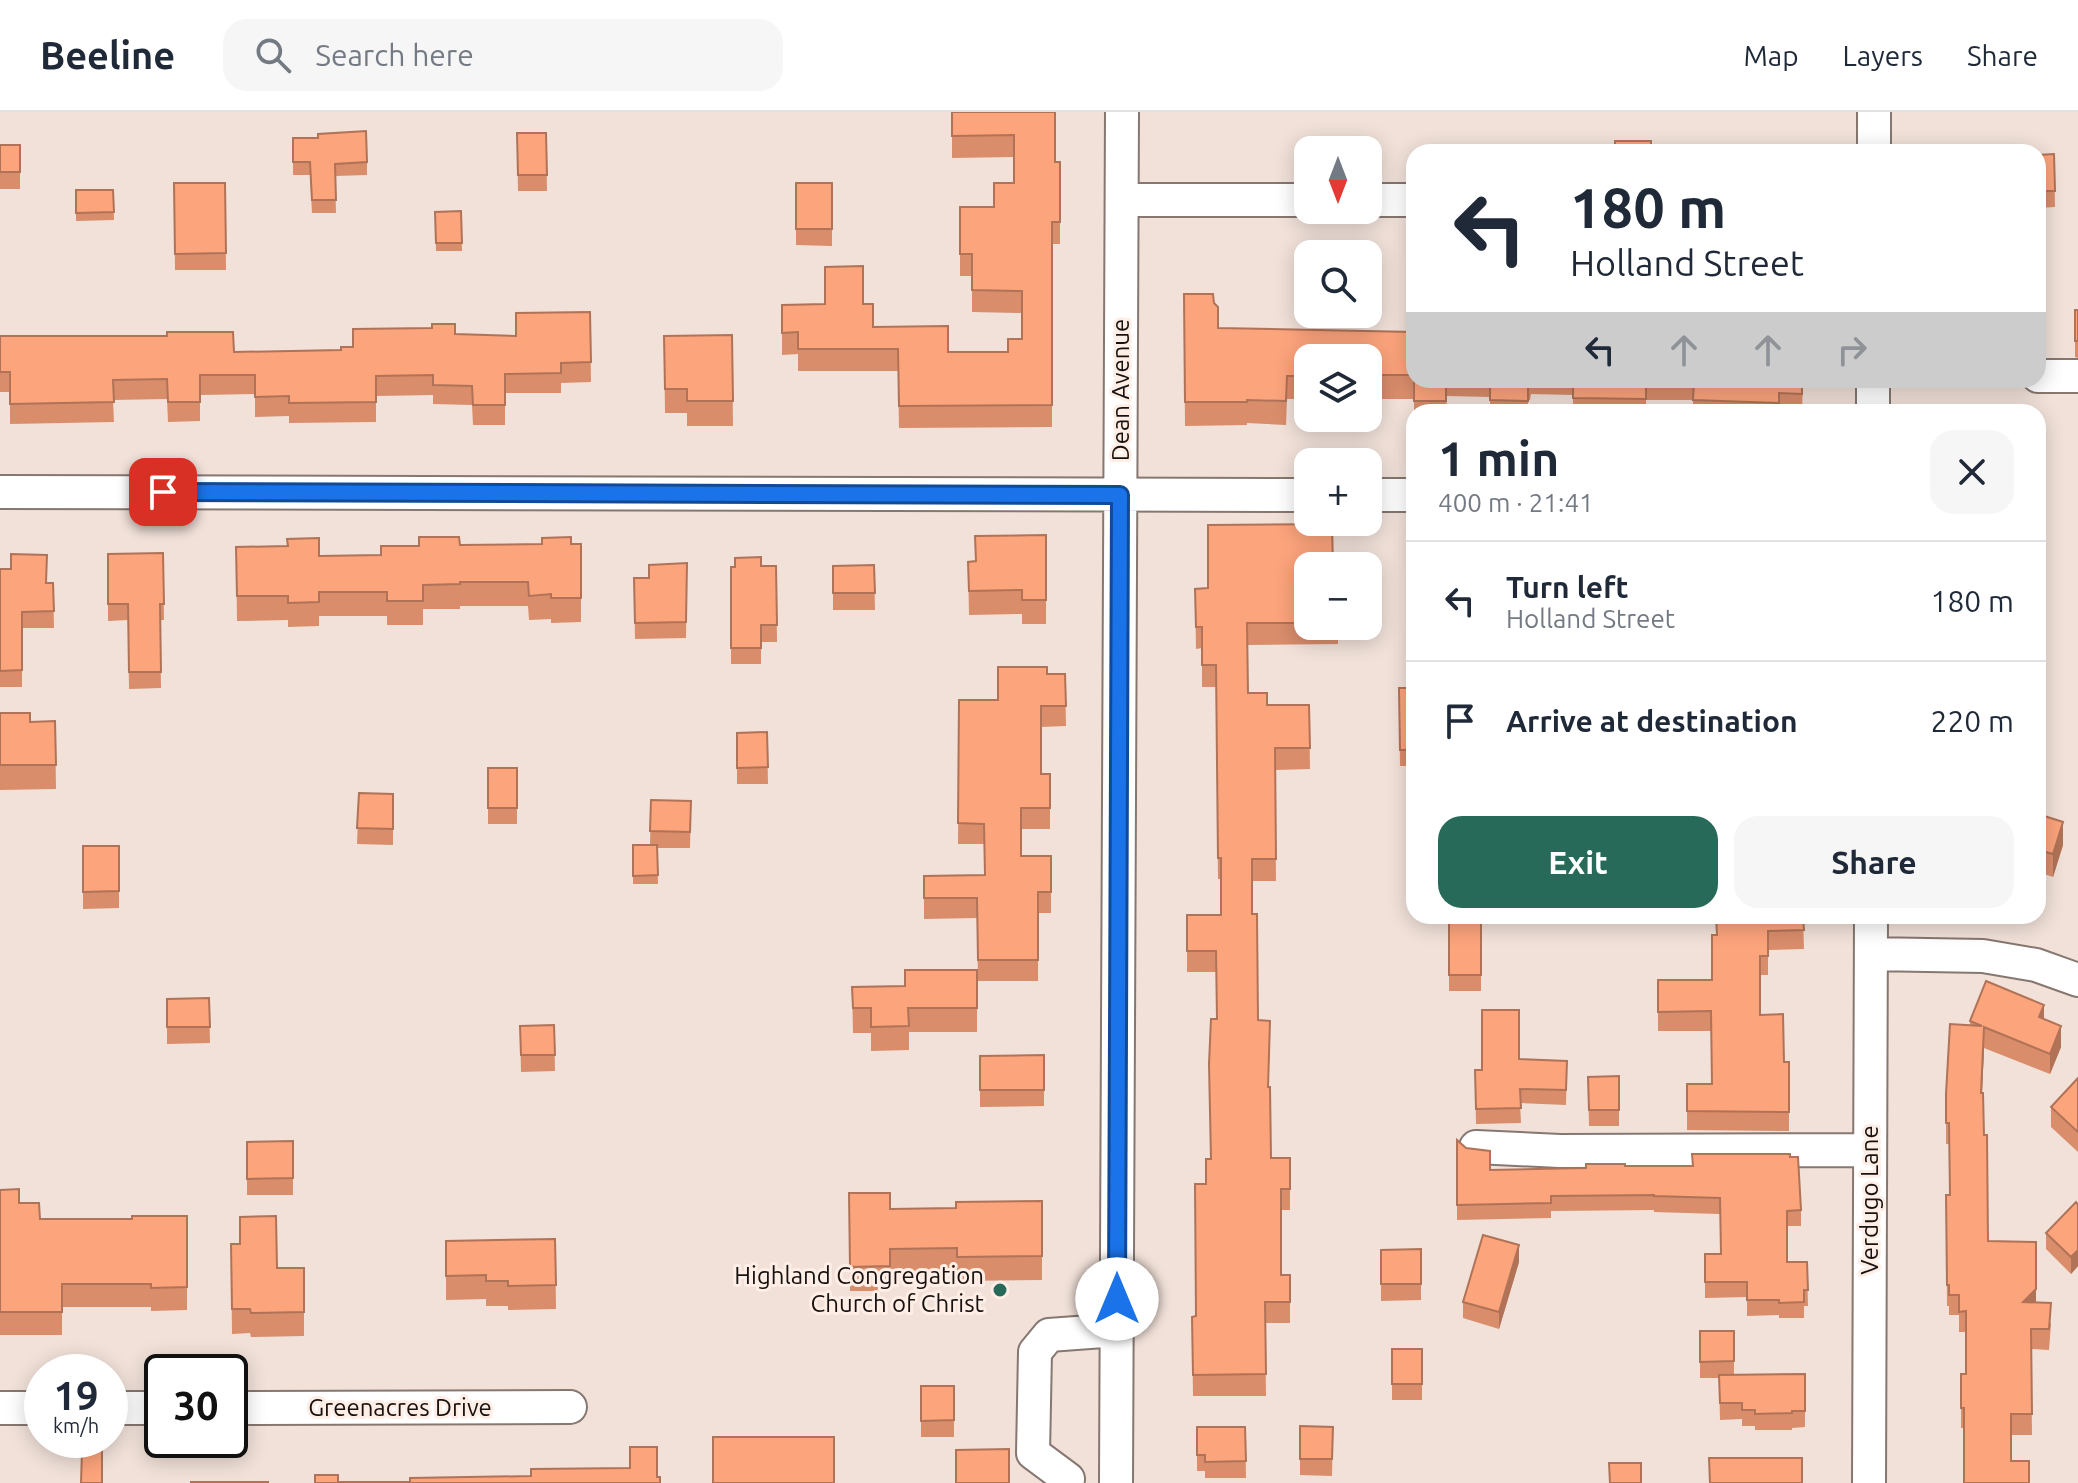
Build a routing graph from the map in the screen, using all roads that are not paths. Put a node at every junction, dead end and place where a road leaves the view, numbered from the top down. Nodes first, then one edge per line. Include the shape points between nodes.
1 (1122, 112) edge
2 (1874, 112) edge
3 (1874, 144) edge
4 (1122, 200) junction
5 (1294, 200) edge
6 (1382, 200) edge
7 (1406, 200) edge
8 (2046, 376) edge
9 (2078, 376) edge
10 (0, 492) edge
11 (1120, 495) junction
12 (1294, 495) edge
13 (1382, 495) edge
14 (1406, 495) edge
15 (1871, 924) edge
16 (1871, 954) junction
17 (2078, 980) edge
18 (1476, 1147) edge
19 (1870, 1150) junction
20 (1117, 1330) junction
21 (570, 1407) dead end
22 (0, 1408) edge
23 (24, 1408) edge
24 (248, 1408) edge
25 (1116, 1480) edge
26 (1065, 1481) edge
27 (1869, 1483) edge

1 - 4 street, Dean Avenue
2 - 3 street
4 - 5 street
4 - 11 street, Dean Avenue
6 - 7 street
8 - 9 street
10 - 11 street
11 - 12 street
11 - 20 street, Dean Avenue
13 - 14 street
15 - 16 street, Verdugo Lane
16 - 17 street via 1983,956 2036,965
16 - 19 street, Verdugo Lane
18 - 19 street
19 - 27 street, Verdugo Lane
20 - 25 street, Dean Avenue
20 - 26 street via 1049,1335 1035,1352 1033,1453
21 - 24 street, Greenacres Drive
22 - 23 street
25 - 26 street via 1079,1476

